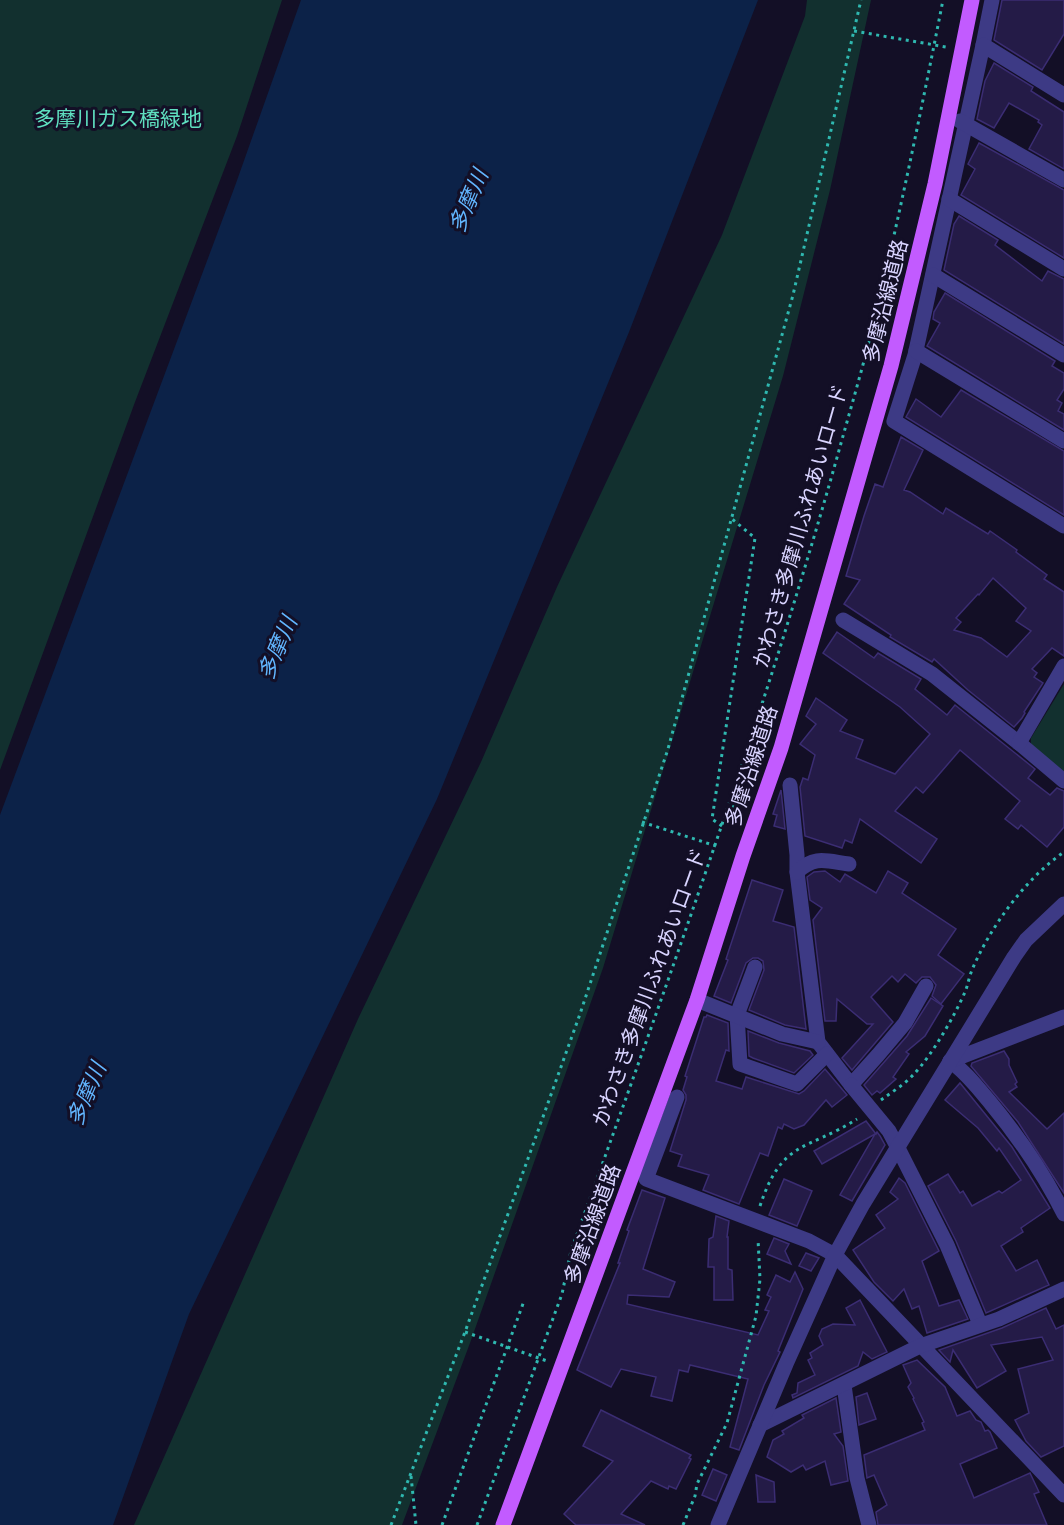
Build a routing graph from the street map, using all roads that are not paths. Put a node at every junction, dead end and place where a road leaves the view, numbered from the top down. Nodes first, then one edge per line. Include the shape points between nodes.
1 (972, 0) edge
2 (992, 0) edge
3 (983, 45) junction
4 (1064, 95) edge
5 (950, 115) junction
6 (967, 125) junction
7 (1064, 180) edge
8 (949, 199) junction
9 (1064, 269) edge
10 (933, 274) junction
11 (916, 351) junction
12 (1064, 354) edge
13 (1064, 441) edge
14 (1064, 526) edge
15 (843, 620) dead end
16 (1064, 666) edge
17 (1019, 743) junction
18 (1064, 781) edge
19 (790, 785) dead end
20 (849, 864) dead end
21 (797, 872) junction
22 (1064, 904) edge
23 (755, 967) dead end
24 (927, 986) dead end
25 (697, 1000) junction
26 (737, 1015) junction
27 (1064, 1017) edge
28 (818, 1042) junction
29 (828, 1054) junction
30 (950, 1061) junction
31 (851, 1084) junction
32 (677, 1097) dead end
33 (898, 1148) junction
34 (1064, 1214) edge
35 (835, 1255) junction
36 (1064, 1289) edge
37 (980, 1324) junction
38 (921, 1346) junction
39 (844, 1385) junction
40 (760, 1425) junction
41 (1064, 1495) edge
42 (503, 1525) edge
43 (718, 1525) edge
44 (869, 1525) edge

1 - 5 main road, 多摩沿線道路
2 - 3 street
3 - 4 street
3 - 6 street
5 - 6 street
5 - 25 main road, 多摩沿線道路 via 894,355 866,454 781,748
6 - 7 street
6 - 8 street
8 - 9 street
8 - 10 street
10 - 11 street
10 - 12 street
11 - 13 street
11 - 14 street via 894,422
15 - 17 street via 932,674
16 - 17 street
17 - 18 street
19 - 21 street
20 - 21 street via 815,860
21 - 28 street
22 - 30 street via 1026,940
23 - 26 street
24 - 31 street via 904,1023
25 - 26 street
25 - 42 main road, 多摩沿線道路
26 - 28 street via 782,1034
26 - 29 street via 740,1064 797,1083
27 - 30 street
28 - 29 street
29 - 31 street
30 - 33 street
30 - 34 street via 963,1070 1011,1128
31 - 33 street
32 - 35 street via 646,1179 809,1240
33 - 35 street
33 - 37 street via 947,1245
35 - 38 street
35 - 40 street
36 - 37 street
37 - 38 street
38 - 39 street
38 - 41 street
39 - 40 street
39 - 44 street via 857,1478
40 - 43 street

